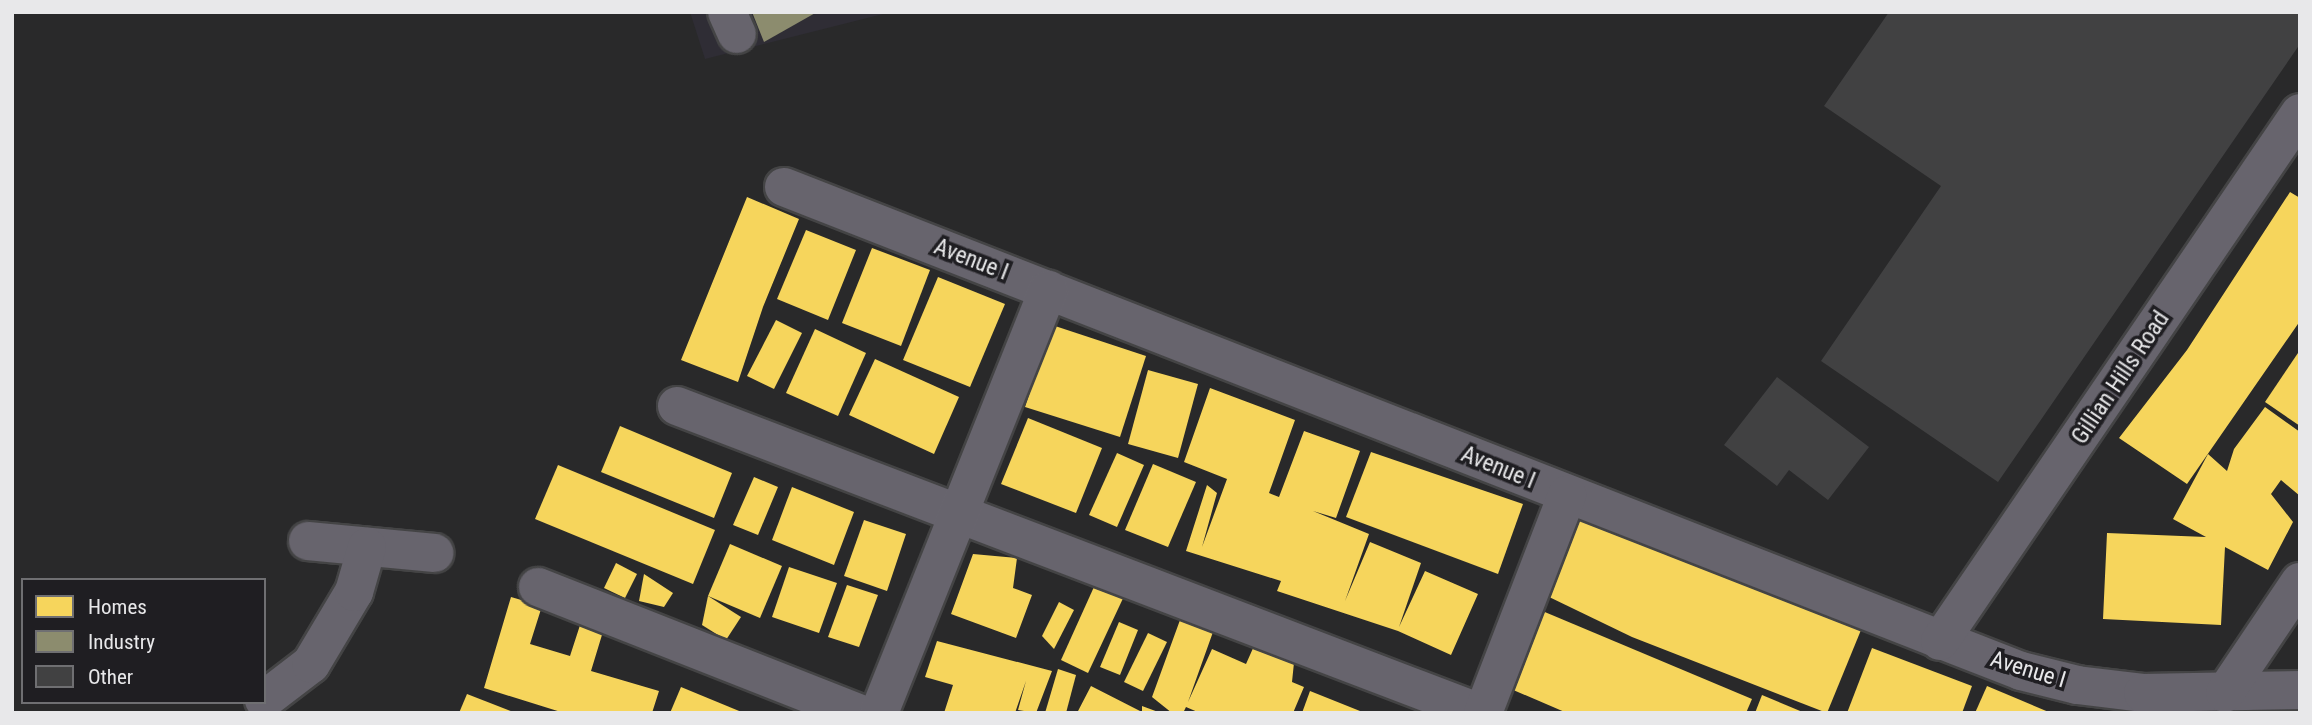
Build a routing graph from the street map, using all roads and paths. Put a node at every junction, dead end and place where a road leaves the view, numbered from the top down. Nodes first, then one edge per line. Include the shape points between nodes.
1 (2300, 113) edge
2 (784, 187) dead end
3 (1048, 290) junction
4 (677, 406) dead end
5 (1567, 495) junction
6 (958, 513) junction
7 (308, 541) dead end
8 (368, 547) junction
9 (434, 553) dead end
10 (2300, 582) edge
11 (538, 587) dead end
12 (1940, 641) junction
13 (2300, 690) edge
14 (2225, 693) junction
15 (266, 699) edge
16 (858, 713) edge
17 (879, 713) edge
18 (1481, 713) edge

1 - 12 street, Gillian Hills Road
2 - 3 street, Avenue I
3 - 5 street, Avenue I
3 - 6 street
4 - 6 street
5 - 12 street, Avenue I
5 - 18 street
6 - 17 street
6 - 18 street
7 - 8 street
8 - 9 street
8 - 15 street via 354,592 311,664
10 - 14 street
11 - 16 street
12 - 14 street, Avenue I via 2021,671 2077,685 2143,693
13 - 14 street, Avenue I

